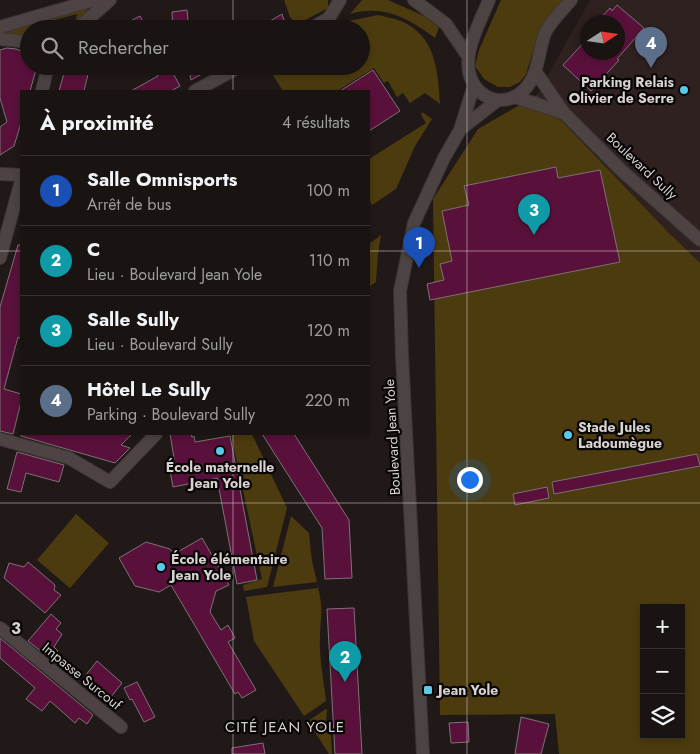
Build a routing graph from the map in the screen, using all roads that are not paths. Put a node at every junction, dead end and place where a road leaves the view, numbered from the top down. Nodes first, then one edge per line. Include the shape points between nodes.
1 (94, 0) edge
2 (110, 0) edge
3 (340, 0) edge
4 (414, 0) edge
5 (489, 0) edge
6 (571, 0) edge
7 (24, 20) edge
8 (88, 20) edge
9 (326, 20) edge
10 (20, 21) edge
11 (0, 27) edge
12 (0, 39) edge
13 (20, 41) edge
14 (467, 55) junction
15 (535, 71) junction
16 (46, 75) edge
17 (224, 75) edge
18 (474, 85) junction
19 (42, 90) edge
20 (197, 90) edge
21 (515, 97) junction
22 (498, 100) junction
23 (564, 112) junction
24 (460, 130) junction
25 (0, 174) edge
26 (20, 175) edge
27 (20, 184) edge
28 (700, 240) edge
29 (0, 258) edge
30 (155, 435) edge
31 (0, 439) edge
32 (0, 628) edge
33 (121, 728) dead end
34 (423, 754) edge

1 - 7 main road
2 - 8 main road
3 - 9 main road
4 - 14 main road via 446,24
5 - 14 main road
6 - 15 main road via 546,32
10 - 11 main road
12 - 13 main road
14 - 18 main road via 467,68
15 - 21 main road via 528,86
15 - 23 main road, Boulevard Sully
16 - 19 main road
17 - 20 main road
18 - 22 main road via 484,95
18 - 24 main road, Boulevard Jean Yole
21 - 22 main road
21 - 23 main road, Boulevard Sully
22 - 24 main road, Boulevard Jean Yole
23 - 28 main road, Boulevard Sully via 621,170
24 - 34 main road, Boulevard Jean Yole via 418,213 400,292
25 - 26 main road
27 - 29 main road
30 - 31 main road via 110,482 69,458
32 - 33 main road, Impasse Surcouf

